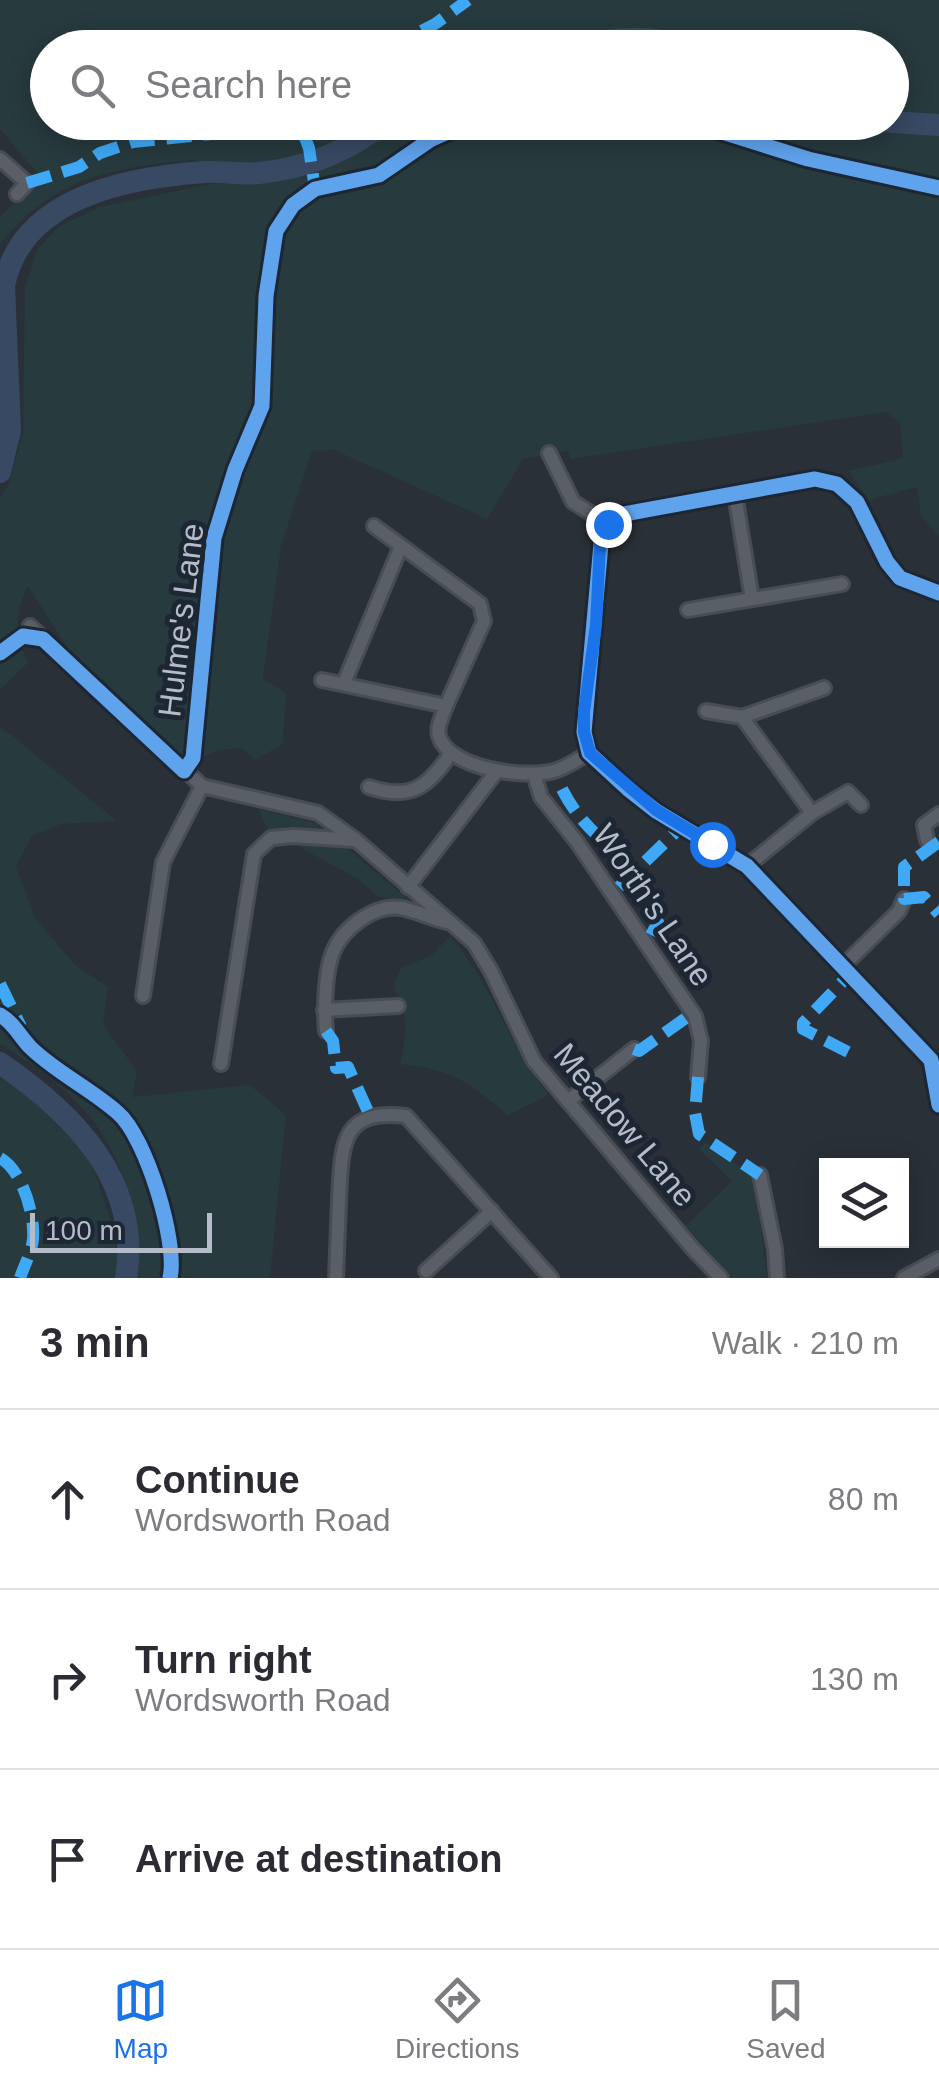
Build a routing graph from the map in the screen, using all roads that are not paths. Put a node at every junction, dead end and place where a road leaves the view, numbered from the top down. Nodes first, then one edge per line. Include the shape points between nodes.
1 (0, 160) edge
2 (17, 194) dead end
3 (549, 453) dead end
4 (735, 494) junction
5 (608, 524) junction
6 (374, 526) dead end
7 (402, 546) junction
8 (842, 584) dead end
9 (939, 593) edge
10 (752, 599) junction
11 (688, 610) dead end
12 (30, 626) dead end
13 (322, 680) dead end
14 (344, 683) junction
15 (824, 688) dead end
16 (446, 706) junction
17 (706, 711) dead end
18 (742, 717) junction
19 (451, 753) junction
20 (590, 753) junction
21 (496, 772) junction
22 (534, 774) junction
23 (202, 786) junction
24 (369, 787) dead end
25 (862, 804) dead end
26 (812, 813) junction
27 (939, 814) edge
28 (356, 840) junction
29 (927, 840) dead end
30 (747, 866) junction
31 (408, 887) junction
32 (902, 905) dead end
33 (449, 922) junction
34 (842, 968) junction
35 (143, 996) dead end
36 (398, 1006) dead end
37 (324, 1010) junction
38 (326, 1031) dead end
39 (634, 1049) dead end
40 (935, 1058) edge
41 (221, 1064) dead end
42 (698, 1077) dead end
43 (568, 1101) junction
44 (939, 1105) edge
45 (760, 1175) dead end
46 (492, 1211) junction
47 (939, 1259) edge
48 (426, 1271) dead end
49 (336, 1278) edge
50 (551, 1278) edge
51 (722, 1278) edge
52 (778, 1278) edge
53 (904, 1278) edge

1 - 2 street via 27,182
3 - 5 street via 574,502
4 - 5 street via 624,514
4 - 9 street via 815,479 837,484 857,502 900,578
4 - 10 street
5 - 20 street via 600,545 584,712
6 - 7 street
7 - 14 street
7 - 16 street via 480,604 484,621
8 - 10 street
10 - 11 street
12 - 23 street, Meadow Lane
13 - 14 street
14 - 16 street
15 - 18 street
16 - 19 street via 439,738
17 - 18 street
18 - 26 street
19 - 21 street
19 - 24 street via 416,790 389,794
20 - 22 street
20 - 30 street via 656,810
21 - 22 street
21 - 31 street
22 - 42 street, Worth's Lane via 541,797 695,1016
23 - 28 street, Meadow Lane via 318,813
23 - 35 street via 163,862
25 - 26 street via 848,792
26 - 30 street
27 - 29 street via 924,825
28 - 31 street, Meadow Lane
28 - 41 street via 271,838 254,854
30 - 34 street
31 - 33 street, Meadow Lane
32 - 34 street
33 - 37 street via 400,908 376,909 332,952
33 - 43 street, Meadow Lane via 474,943 534,1061
34 - 40 street
36 - 37 street
37 - 38 street
39 - 43 street
40 - 44 street
43 - 51 street, Meadow Lane
45 - 52 street
46 - 48 street
46 - 49 street via 406,1116 368,1117 342,1147
46 - 50 street
47 - 53 street

